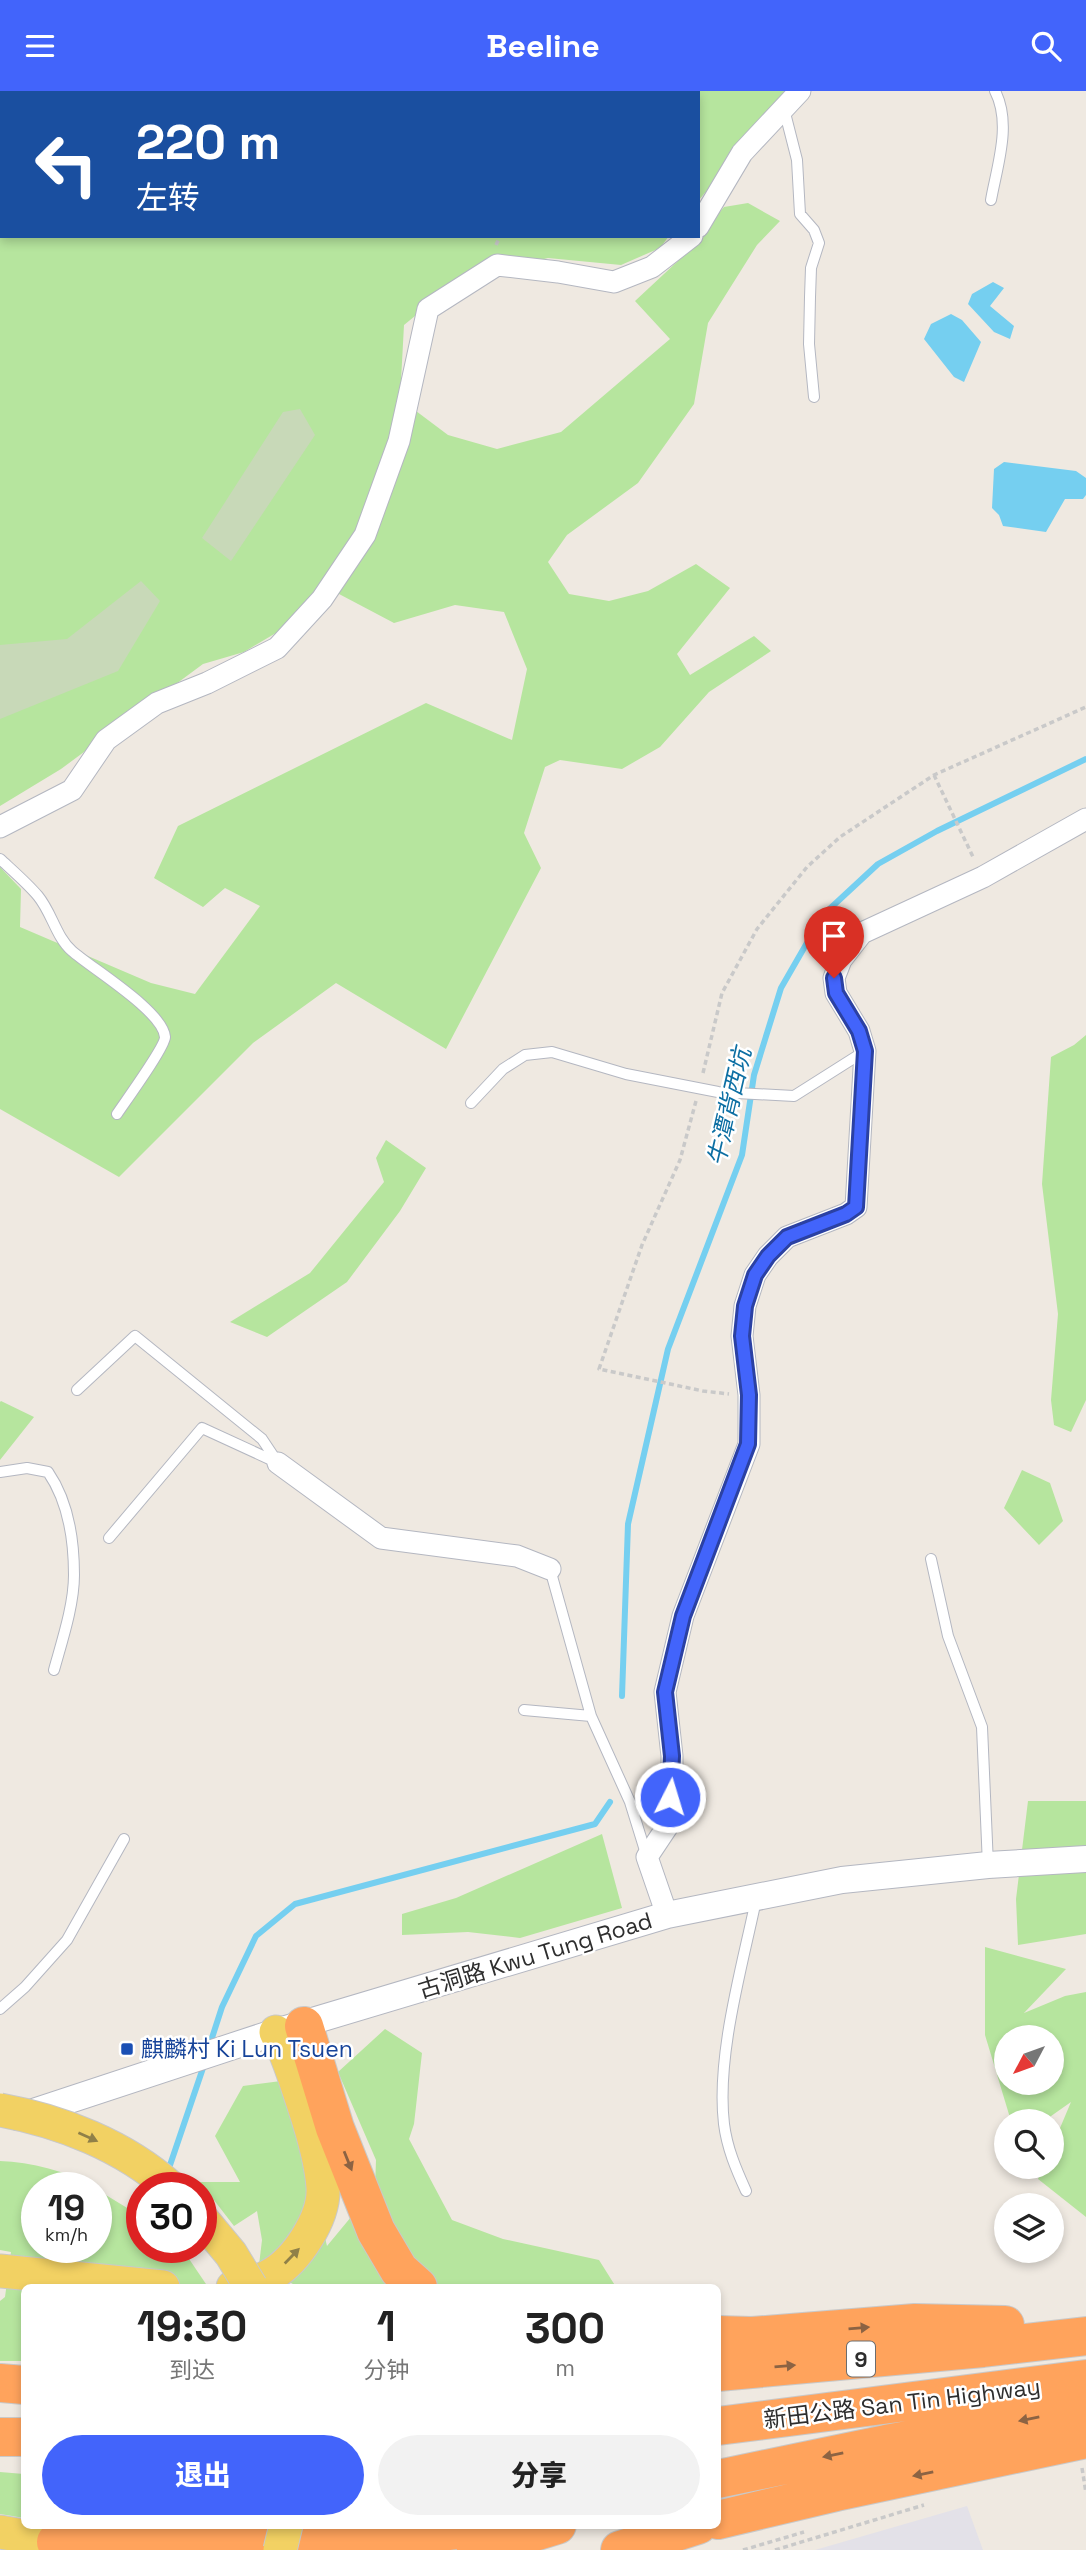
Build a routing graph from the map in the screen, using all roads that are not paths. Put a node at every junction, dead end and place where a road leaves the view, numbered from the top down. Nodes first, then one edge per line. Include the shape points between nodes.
1 (800, 91) edge
2 (995, 91) edge
3 (784, 109) junction
4 (991, 200) dead end
5 (700, 224) edge
6 (689, 238) edge
7 (814, 397) dead end
8 (1086, 819) edge
9 (0, 827) edge
10 (0, 859) edge
11 (865, 1051) junction
12 (471, 1103) dead end
13 (117, 1114) dead end
14 (77, 1391) dead end
15 (278, 1463) junction
16 (0, 1472) edge
17 (109, 1538) dead end
18 (931, 1559) dead end
19 (550, 1569) joint
20 (54, 1670) dead end
21 (524, 1710) dead end
22 (591, 1716) junction
23 (124, 1839) dead end
24 (647, 1857) junction
25 (1086, 1860) edge
26 (988, 1865) junction
27 (757, 1897) junction
28 (667, 1915) junction
29 (0, 2009) edge
30 (290, 2029) junction
31 (0, 2111) edge
32 (0, 2123) edge
33 (150, 2172) edge
34 (746, 2191) dead end
35 (217, 2237) edge
36 (0, 2271) edge
37 (132, 2284) edge
38 (242, 2284) edge
39 (249, 2284) edge
40 (415, 2284) edge
41 (1086, 2326) edge
42 (721, 2335) edge
43 (1086, 2336) edge
44 (721, 2372) edge
45 (1086, 2379) edge
46 (0, 2383) edge
47 (21, 2385) edge
48 (1086, 2408) edge
49 (721, 2426) edge
50 (0, 2437) edge
51 (21, 2437) edge
52 (1084, 2452) edge
53 (723, 2479) edge
54 (721, 2519) edge
55 (285, 2529) edge
56 (455, 2529) edge
57 (544, 2529) edge
58 (686, 2529) edge
59 (0, 2532) edge
60 (56, 2542) junction
61 (106, 2550) edge
62 (280, 2550) edge
63 (476, 2550) edge
64 (620, 2550) edge

1 - 3 street
2 - 4 lane via 1003,131
3 - 5 street via 742,153
3 - 7 lane via 797,160 800,214 819,243 811,268 810,297
6 - 9 street via 652,267 614,282 497,265 428,309 399,441 365,535 322,599 277,648 157,703 106,740 72,790
8 - 11 street via 983,877 862,933 841,960 834,978 836,993 859,1031
10 - 13 lane via 38,896 72,951 107,975 162,1029 164,1043
11 - 12 lane via 794,1096 718,1092 626,1074 552,1052 525,1055 503,1069
11 - 24 street via 856,1207 787,1237 755,1275 745,1306 742,1336 749,1395 748,1444 683,1616 665,1692 672,1756 667,1828
14 - 15 lane via 135,1335 262,1439
15 - 17 lane via 202,1428
15 - 19 street via 381,1538 517,1556
16 - 20 lane via 27,1468 48,1472 67,1512 74,1576
18 - 26 lane via 948,1636 982,1727
19 - 22 lane
21 - 22 lane
22 - 24 lane via 630,1802
23 - 29 lane via 67,1940
24 - 28 street
25 - 26 street, 古洞路 Kwu Tung Road
26 - 27 street, 古洞路 Kwu Tung Road via 842,1880
27 - 28 street, 古洞路 Kwu Tung Road
27 - 34 lane via 722,2075 730,2155
28 - 30 street, 古洞路 Kwu Tung Road
30 - 32 street, 古洞路 Kwu Tung Road
38 -> 30 main road via 271,2275 307,2240 324,2189 315,2141 286,2050
30 -> 40 highway via 376,2231 399,2270
31 -> 33 main road, bridge via 94,2139
35 - 39 main road, bridge
36 - 37 main road
42 -> 41 highway via 915,2323
44 -> 43 highway, 新田公路 San Tin Highway / 9
45 - 49 highway, 新田公路 San Tin Highway / 9
46 - 47 highway
48 -> 53 highway
50 - 51 highway
52 -> 54 highway via 836,2492
55 - 62 main road, bridge
56 - 60 highway via 312,2542
57 - 63 highway
58 - 64 highway
59 - 60 main road
60 - 61 main road

